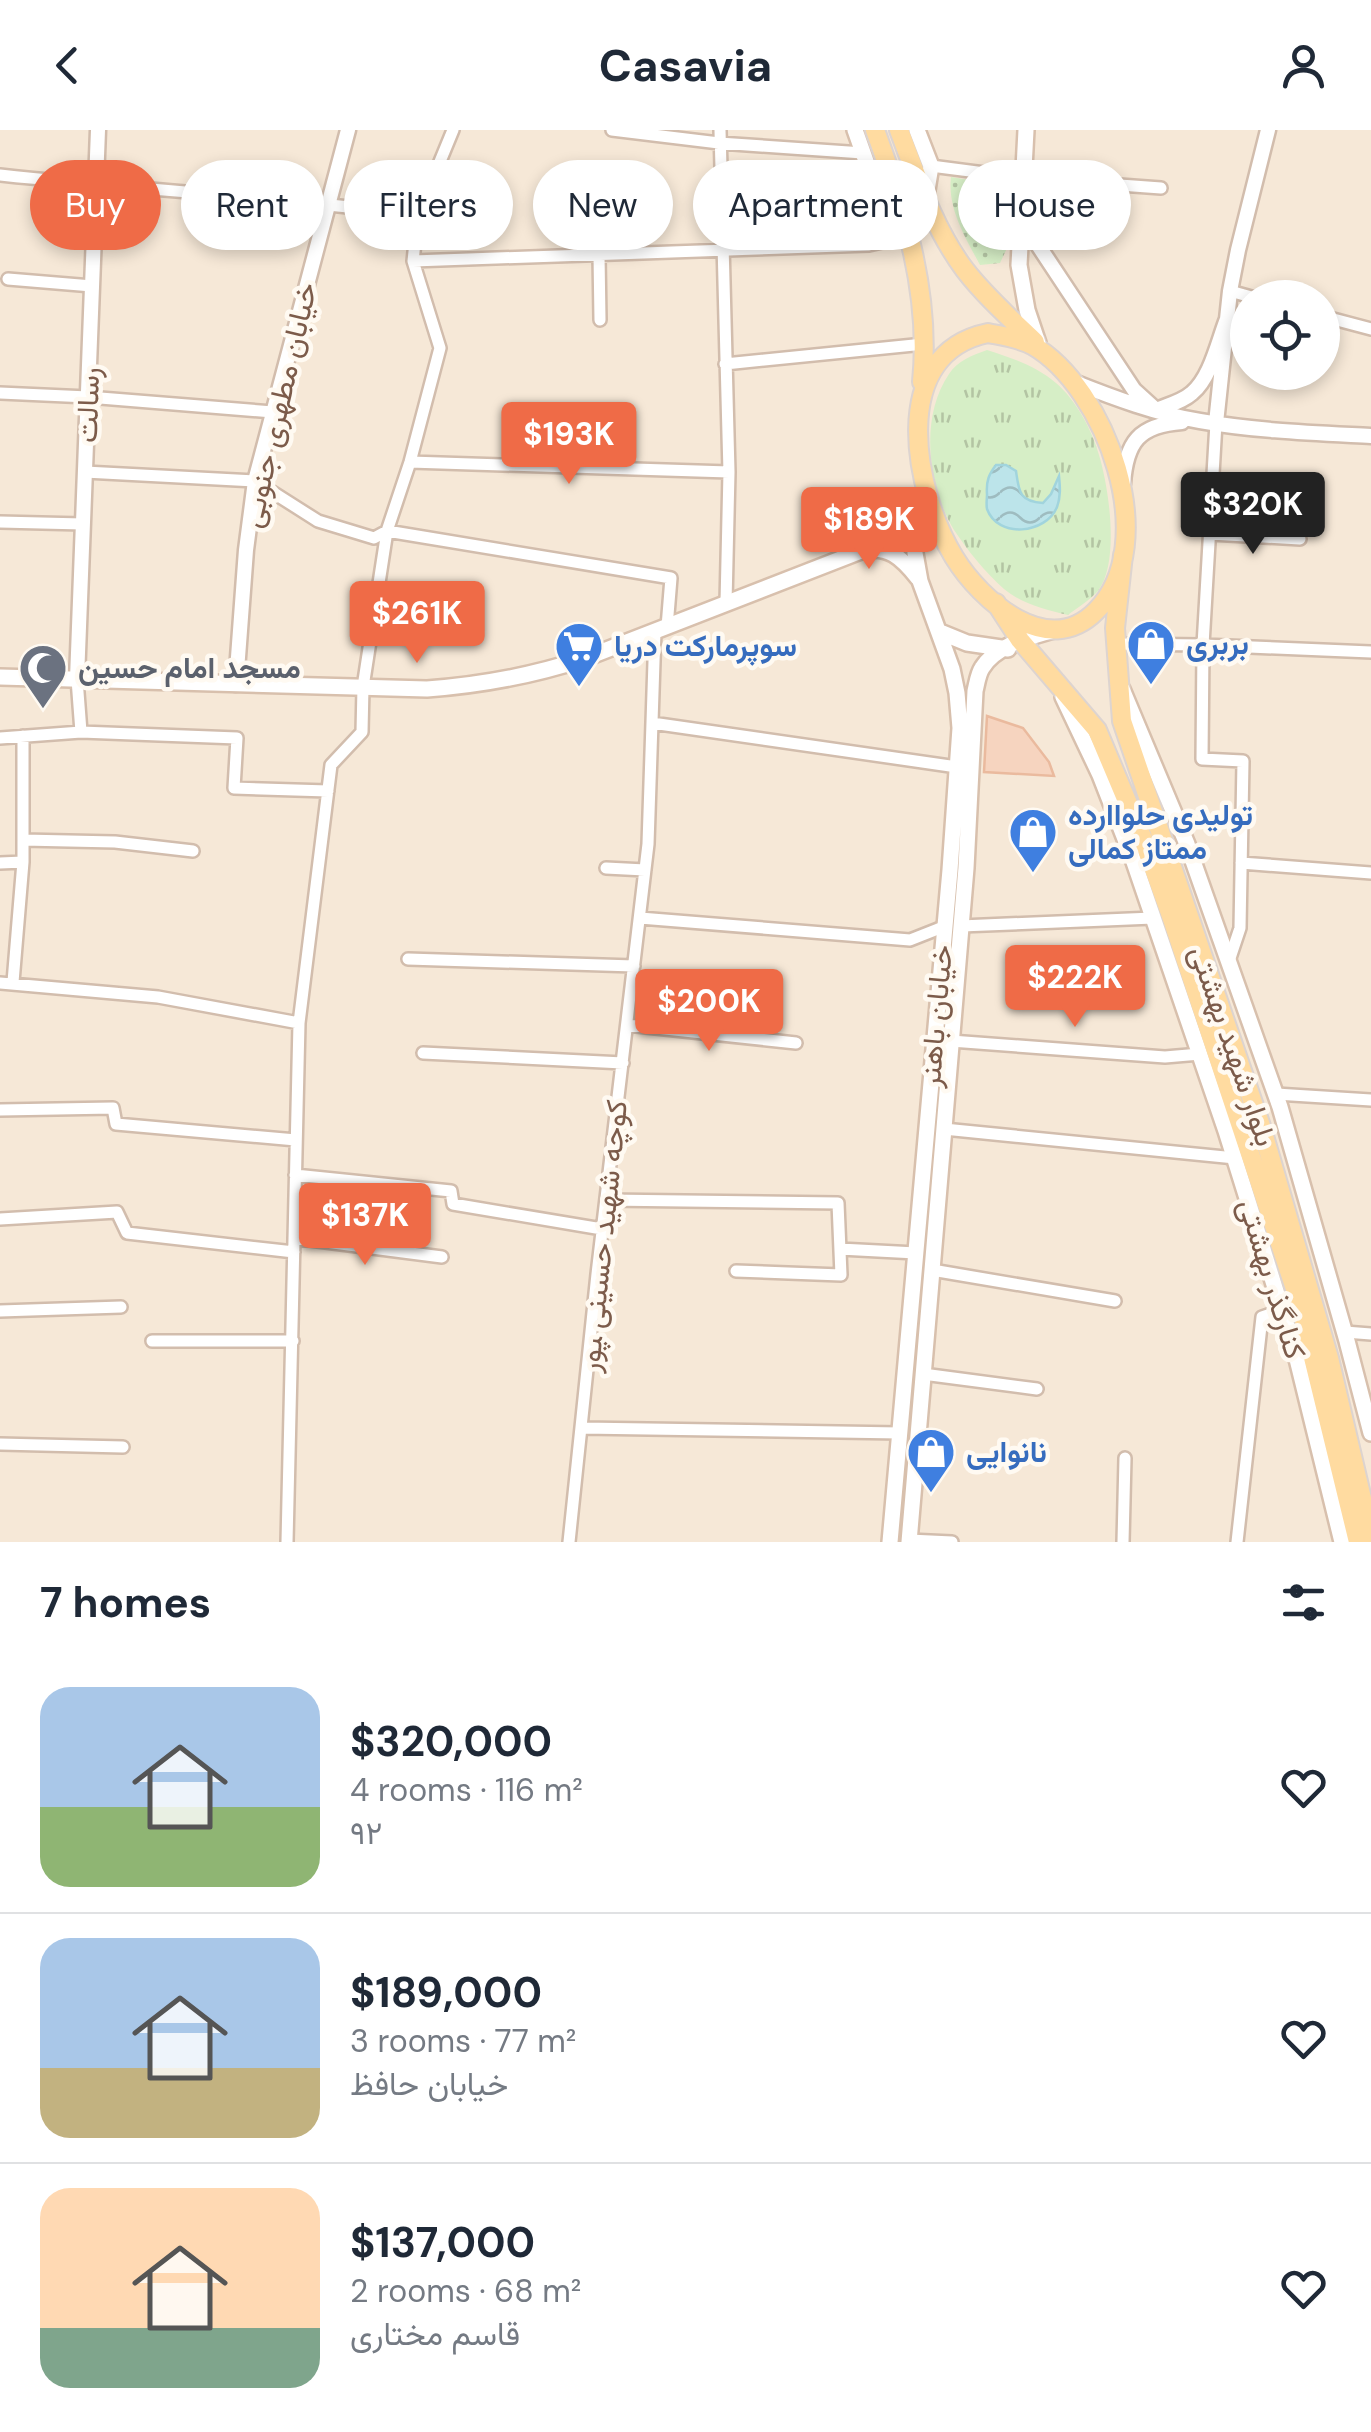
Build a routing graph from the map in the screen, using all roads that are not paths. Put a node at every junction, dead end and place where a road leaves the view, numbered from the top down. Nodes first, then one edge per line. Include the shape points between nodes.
1 (98, 130) edge
2 (348, 130) edge
3 (453, 130) edge
4 (612, 130) edge
5 (855, 130) edge
6 (875, 130) edge
7 (899, 130) edge
8 (917, 130) edge
9 (1026, 130) edge
10 (1268, 130) edge
11 (719, 137) edge
12 (863, 152) junction
13 (97, 160) edge
14 (440, 160) edge
15 (866, 160) edge
16 (885, 160) edge
17 (911, 160) edge
18 (929, 160) edge
19 (1025, 160) edge
20 (0, 176) edge
21 (30, 179) edge
22 (1131, 186) edge
23 (1161, 188) dead end
24 (161, 190) edge
25 (328, 203) junction
26 (344, 205) edge
27 (938, 221) edge
28 (93, 250) edge
29 (413, 250) edge
30 (753, 250) edge
31 (913, 250) edge
32 (1019, 250) edge
33 (1041, 250) edge
34 (724, 251) junction
35 (599, 255) junction
36 (412, 261) junction
37 (8, 280) dead end
38 (1232, 280) edge
39 (92, 286) junction
40 (1230, 291) edge
41 (1227, 319) junction
42 (600, 320) dead end
43 (1340, 321) edge
44 (1371, 329) edge
45 (924, 344) junction
46 (1039, 346) junction
47 (1052, 360) junction
48 (725, 364) junction
49 (1072, 381) junction
50 (0, 393) edge
51 (88, 397) junction
52 (920, 409) junction
53 (1156, 410) junction
54 (273, 412) junction
55 (1198, 421) junction
56 (1216, 424) junction
57 (1371, 436) edge
58 (410, 462) junction
59 (85, 472) junction
60 (729, 472) junction
61 (255, 480) junction
62 (1122, 495) junction
63 (928, 498) junction
64 (0, 522) edge
65 (83, 524) junction
66 (387, 531) junction
67 (1210, 534) junction
68 (1300, 539) dead end
69 (1123, 555) junction
70 (820, 566) junction
71 (920, 581) junction
72 (726, 602) junction
73 (996, 603) junction
74 (661, 629) junction
75 (1055, 630) junction
76 (940, 632) junction
77 (1013, 644) junction
78 (1116, 644) junction
79 (1203, 645) junction
80 (1371, 652) edge
81 (0, 677) edge
82 (1117, 677) junction
83 (78, 680) junction
84 (236, 684) junction
85 (1058, 684) junction
86 (363, 688) junction
87 (652, 723) junction
88 (81, 732) junction
89 (23, 736) junction
90 (0, 738) edge
91 (957, 766) junction
92 (328, 792) junction
93 (23, 840) junction
94 (193, 852) dead end
95 (23, 862) junction
96 (0, 863) edge
97 (1241, 863) junction
98 (606, 868) dead end
99 (645, 870) junction
100 (1371, 872) edge
101 (640, 918) junction
102 (1153, 918) junction
103 (961, 926) junction
104 (943, 927) junction
105 (408, 958) dead end
106 (1229, 962) junction
107 (634, 966) junction
108 (6, 982) edge
109 (299, 1023) junction
110 (628, 1024) junction
111 (951, 1041) junction
112 (796, 1043) dead end
113 (423, 1053) dead end
114 (1200, 1054) junction
115 (623, 1063) junction
116 (1276, 1094) junction
117 (1371, 1100) edge
118 (0, 1110) edge
119 (944, 1129) junction
120 (296, 1140) junction
121 (1235, 1158) junction
122 (296, 1175) junction
123 (606, 1200) junction
124 (0, 1219) edge
125 (602, 1229) junction
126 (294, 1238) junction
127 (840, 1248) junction
128 (294, 1252) junction
129 (916, 1253) junction
130 (442, 1257) dead end
131 (736, 1270) dead end
132 (932, 1270) junction
133 (1115, 1301) dead end
134 (121, 1307) dead end
135 (1282, 1310) junction
136 (0, 1311) edge
137 (1345, 1332) junction
138 (1371, 1334) edge
139 (152, 1341) dead end
140 (293, 1341) junction
141 (923, 1374) junction
142 (1037, 1389) dead end
143 (582, 1428) junction
144 (900, 1433) junction
145 (1371, 1433) edge
146 (0, 1444) edge
147 (124, 1447) dead end
148 (1126, 1458) dead end
149 (1371, 1536) edge
150 (909, 1541) edge
151 (287, 1542) edge
152 (569, 1542) edge
153 (890, 1542) edge
154 (952, 1542) edge
155 (1124, 1542) edge
156 (1236, 1542) edge
157 (1342, 1542) edge
158 (1358, 1542) edge

1 - 13 street, رسالت
2 - 25 street, خیابان مطهری جنوبی
3 - 14 street
4 - 11 street
5 - 12 main road
6 - 16 main road
7 - 17 main road
8 - 18 main road
9 - 19 main road
10 - 38 street
11 - 12 street
11 - 34 street
12 - 15 main road
20 - 21 street
22 - 23 street
24 - 25 street
25 - 26 street
25 - 54 street, خیابان مطهری جنوبی
27 - 46 main road via 964,268
28 - 39 street, رسالت
29 - 36 street
30 - 34 street
31 - 45 main road
32 - 46 main road via 1026,310
33 - 53 street via 1134,390
34 - 35 street
34 - 48 street
35 - 36 street
35 - 42 street
36 - 58 street via 440,348
37 - 39 street
39 - 51 street, رسالت
40 - 41 street
41 - 53 street via 1196,390
41 - 56 street
43 - 44 street
45 - 48 street
45 - 52 main road
46 - 47 main road
47 - 49 main road
47 - 52 main road via 1010,336 969,337 938,362
48 - 60 street
49 - 53 street
49 - 62 main road via 1104,434
50 - 51 street
51 - 54 street
51 - 59 street, رسالت
52 - 63 main road
53 - 55 street
54 - 61 street, خیابان مطهری جنوبی
55 - 56 street
55 - 62 street via 1160,424 1138,438 1124,469
56 - 57 street
56 - 67 street
58 - 60 street
58 - 66 street
59 - 61 street
59 - 65 street, رسالت
60 - 72 street
61 - 66 street via 318,521 374,538
61 - 84 street, خیابان مطهری جنوبی
62 - 69 main road
63 - 70 main road via 903,524
63 - 71 main road, خیابان باهنر via 914,533
63 - 73 main road via 954,557
64 - 65 street
65 - 83 street, رسالت
66 - 74 street, کوچه شهید حسینی ‍پور via 671,578
66 - 86 street
67 - 68 street
67 - 79 street
69 - 75 main road via 1105,602 1075,626
69 - 78 main road, بلوار شهید بهشتی
70 - 71 main road via 882,549 903,560
70 - 72 main road
71 - 76 main road, خیابان باهنر
72 - 74 main road
73 - 75 main road via 1013,618
73 - 77 main road, بلوار شهید بهشتی
74 - 86 main road via 503,681
74 - 87 street, کوچه شهید حسینی ‍پور
75 - 77 main road
76 - 77 main road via 967,643
76 - 91 main road, خیابان باهنر via 957,693
77 - 85 main road, بلوار شهید بهشتی
77 - 103 main road, خیابان باهنر via 980,670 975,691
78 - 79 street
78 - 82 main road, بلوار شهید بهشتی
79 - 80 street
79 - 97 street via 1202,760 1243,761
81 - 83 main road
82 - 106 main road, کنارگذر بهشتی
82 - 149 main road, بلوار شهید بهشتی via 1122,720 1262,1129 1329,1358
83 - 84 main road
83 - 88 street
84 - 86 main road
85 - 102 main road, کنارگذر بهشتی
85 - 158 main road, بلوار شهید بهشتی via 1097,730 1172,916 1300,1304
86 - 92 street via 362,732 331,765
87 - 91 street
87 - 99 street, کوچه شهید حسینی ‍پور
88 - 89 street
88 - 92 street via 237,738 234,788
89 - 90 street
89 - 93 street
91 - 104 main road, خیابان باهنر
92 - 109 street
93 - 94 street
93 - 95 street
95 - 96 street
95 - 108 street
97 - 100 street
97 - 106 street via 1240,928
98 - 99 street
99 - 101 street, کوچه شهید حسینی ‍پور
101 - 104 street via 910,940
101 - 107 street, کوچه شهید حسینی ‍پور
102 - 103 street
102 - 114 main road, کنارگذر بهشتی
103 - 104 main road
103 - 111 main road, خیابان باهنر
104 - 129 main road, خیابان باهنر
105 - 107 street
106 - 116 main road, کنارگذر بهشتی
107 - 110 street, کوچه شهید حسینی ‍پور
108 - 109 street via 158,997
109 - 120 street
110 - 112 street
110 - 115 street, کوچه شهید حسینی ‍پور
111 - 114 street
111 - 119 main road, خیابان باهنر
113 - 115 street
114 - 121 main road, کنارگذر بهشتی
115 - 123 street, کوچه شهید حسینی ‍پور
116 - 117 street
116 - 137 main road, کنارگذر بهشتی
118 - 120 street via 113,1108 116,1124
119 - 121 street
119 - 132 main road, خیابان باهنر
120 - 122 street
121 - 135 main road, کنارگذر بهشتی
122 - 125 street via 451,1191 453,1204
122 - 126 street
123 - 125 street, کوچه شهید حسینی ‍پور
123 - 127 street via 838,1202
124 - 128 street via 117,1212 127,1233
125 - 143 street, کوچه شهید حسینی ‍پور
126 - 128 street
126 - 130 street
127 - 129 street
127 - 131 street via 841,1275
128 - 140 street
129 - 144 main road, خیابان باهنر
132 - 133 street
132 - 141 main road, خیابان باهنر
134 - 136 street
135 - 156 street via 1262,1317
135 - 157 main road, کنارگذر بهشتی
137 - 138 street
137 - 145 main road, کنارگذر بهشتی
139 - 140 street
140 - 151 street
141 - 142 street
141 - 150 main road, خیابان باهنر
143 - 144 street
143 - 152 street, کوچه شهید حسینی ‍پور
144 - 153 main road, خیابان باهنر
146 - 147 street
148 - 155 street
150 - 154 street

